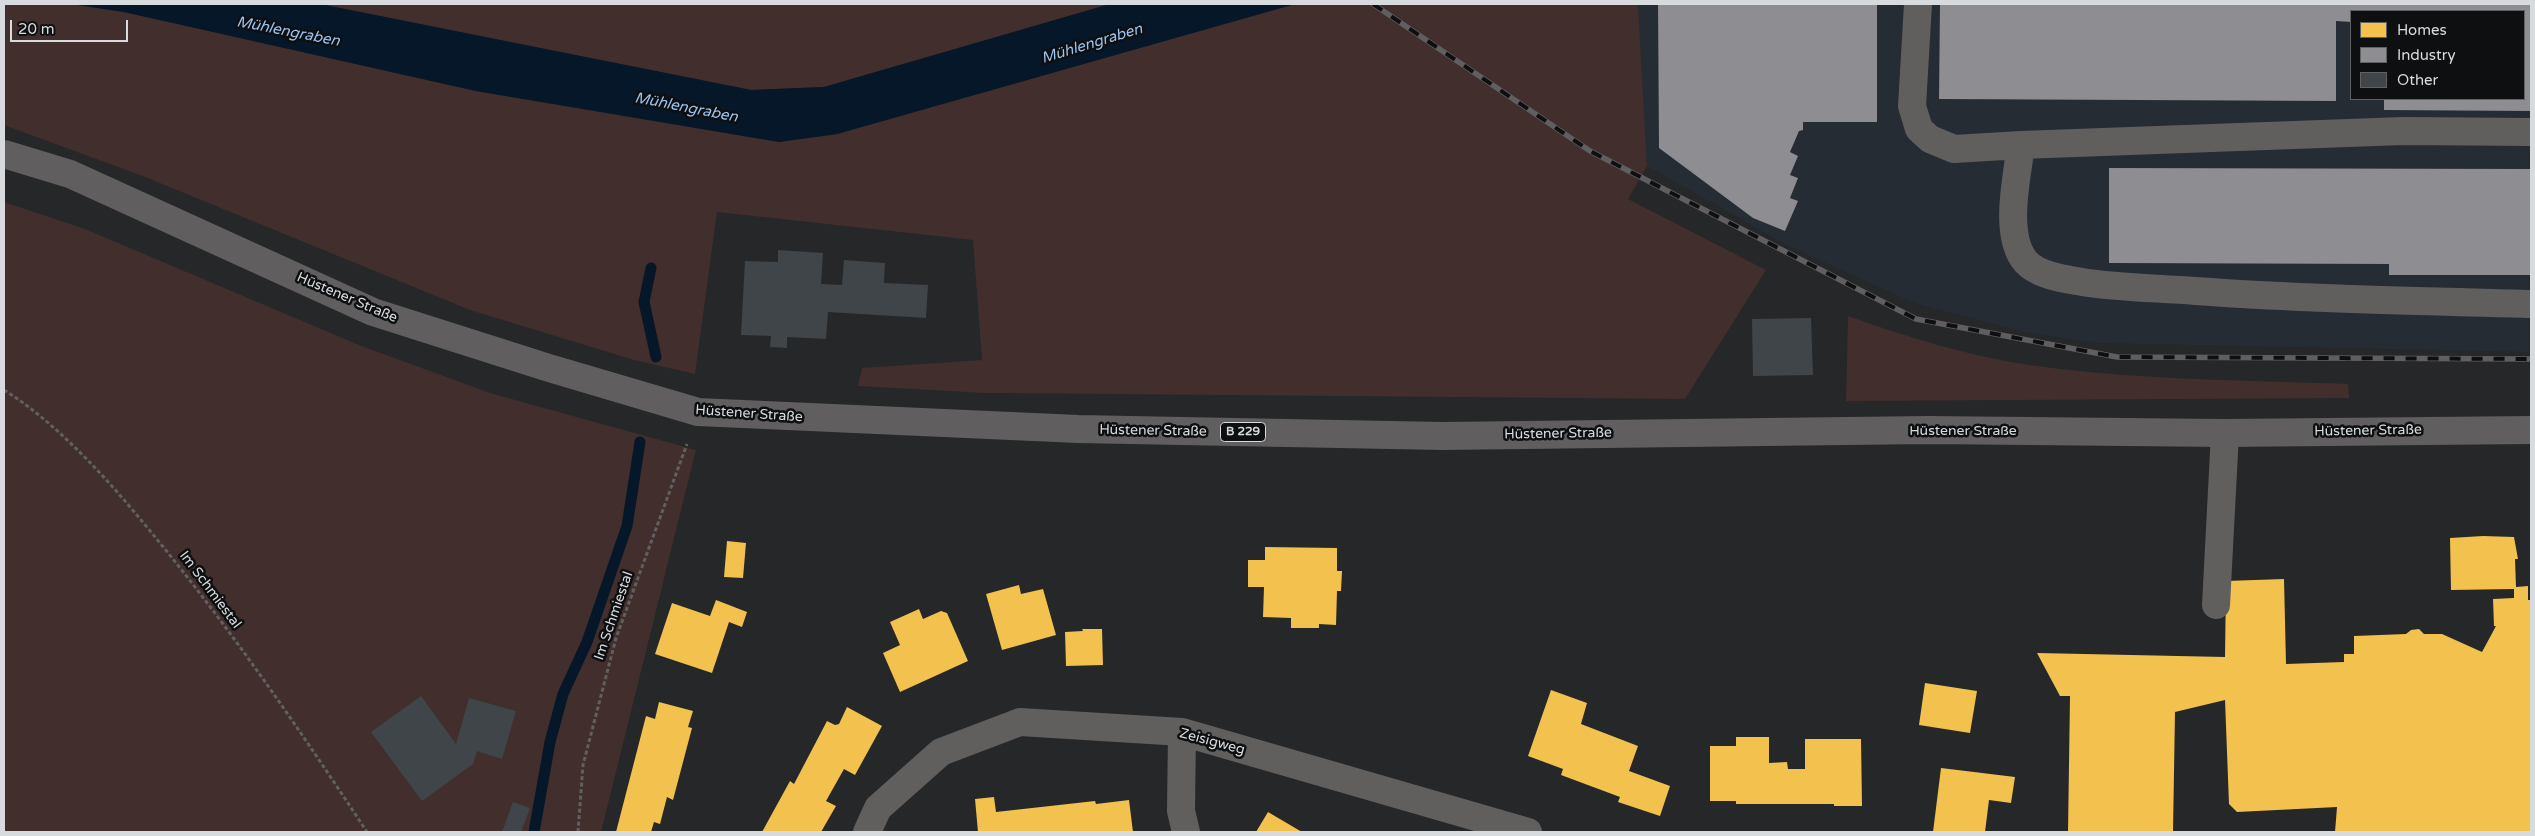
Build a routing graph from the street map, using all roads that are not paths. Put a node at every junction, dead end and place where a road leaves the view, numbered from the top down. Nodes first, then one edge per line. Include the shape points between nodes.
1 (1918, 4) edge
2 (2531, 132) edge
3 (2021, 145) junction
4 (4, 154) edge
5 (2531, 304) edge
6 (2531, 430) edge
7 (2225, 433) junction
8 (2216, 605) dead end
9 (1182, 732) junction
10 (867, 832) edge
11 (1186, 832) edge
12 (1528, 832) edge

1 - 3 street via 1912,106 1919,129 1930,140 1954,149
2 - 3 street via 2403,131
3 - 5 street via 2015,196 2015,242 2025,262 2050,275 2083,282 2245,294
4 - 7 main road, Hüstener Straße / B 229 via 70,174 373,312 698,412 1078,429 1433,436 1928,430
6 - 7 main road, Hüstener Straße / B 229
7 - 8 street
9 - 10 street, Zeisigweg via 1020,722 941,752 878,808
9 - 11 street via 1181,811
9 - 12 street, Zeisigweg

